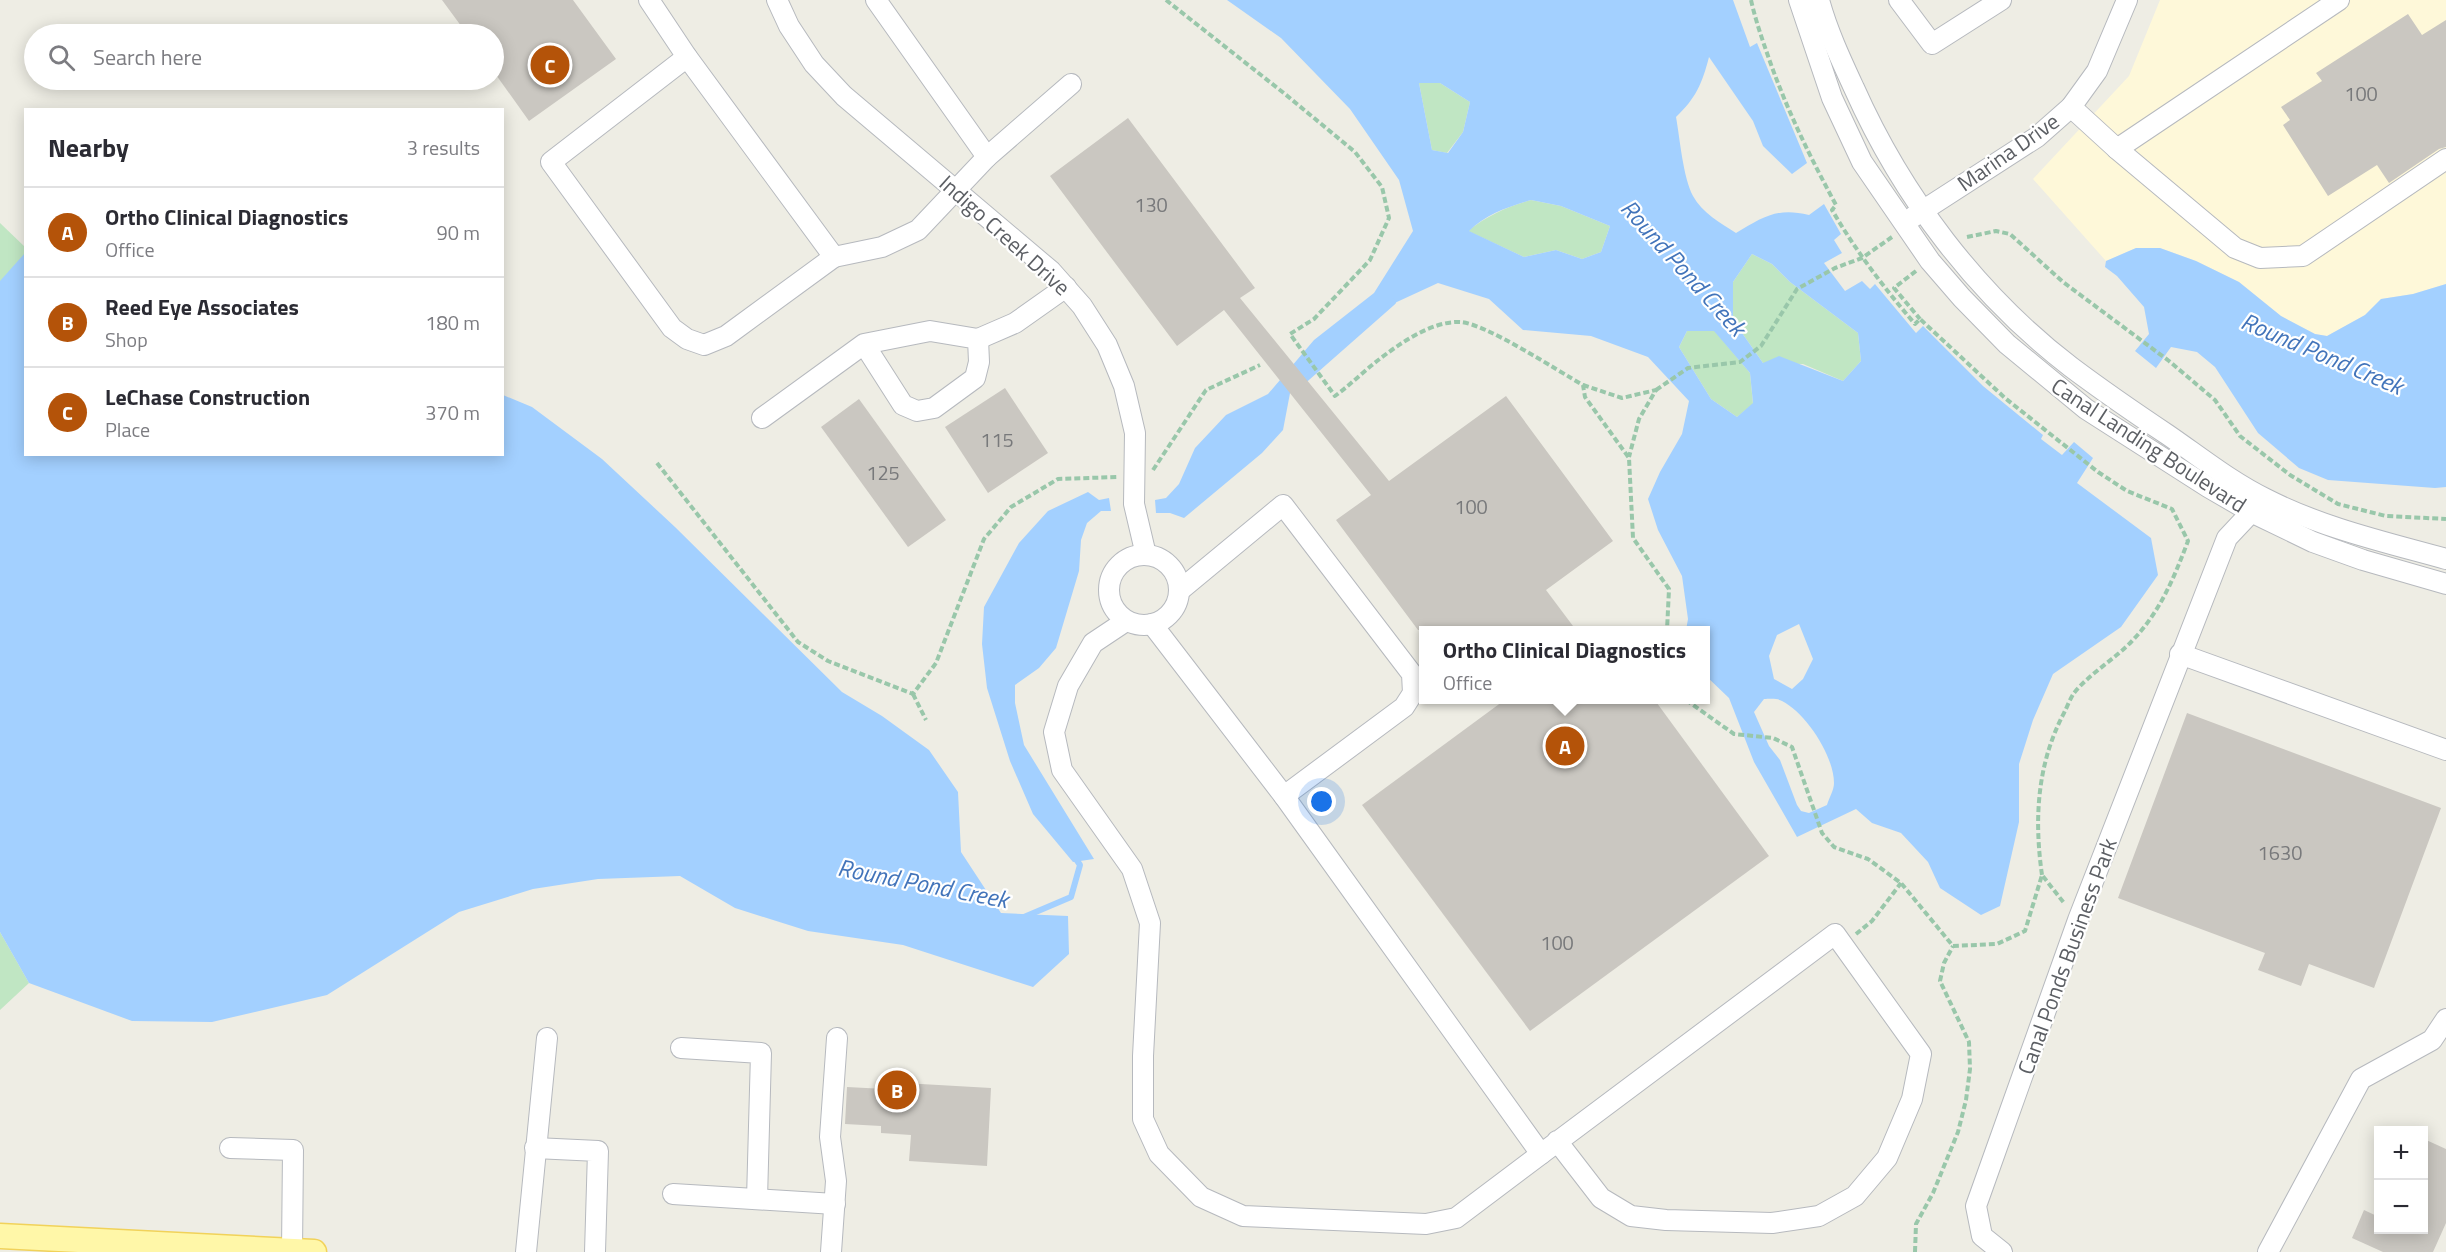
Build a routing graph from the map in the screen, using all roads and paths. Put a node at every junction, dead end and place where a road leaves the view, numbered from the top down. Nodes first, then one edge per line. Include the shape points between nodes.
1 (649, 0) edge
2 (777, 0) edge
3 (876, 0) edge
4 (1166, 0) edge
5 (1751, 0) edge
6 (1799, 0) edge
7 (1819, 0) edge
8 (1899, 0) edge
9 (2001, 0) edge
10 (2127, 0) edge
11 (2339, 0) edge
12 (687, 57) junction
13 (1071, 84) dead end
14 (2071, 107) junction
15 (2117, 149) junction
16 (987, 157) junction
17 (2446, 159) edge
18 (957, 191) junction
19 (1924, 210) junction
20 (1903, 223) junction
21 (1960, 238) dead end
22 (1872, 251) dead end
23 (834, 257) junction
24 (1862, 258) junction
25 (1919, 269) dead end
26 (1066, 287) junction
27 (1920, 319) junction
28 (978, 339) junction
29 (864, 344) junction
30 (1260, 365) dead end
31 (1583, 385) junction
32 (1656, 390) junction
33 (762, 418) dead end
34 (1629, 458) junction
35 (657, 463) dead end
36 (1133, 477) junction
37 (2258, 506) junction
38 (2446, 519) edge
39 (1146, 555) junction
40 (2446, 559) edge
41 (2446, 584) edge
42 (1179, 591) junction
43 (1126, 621) junction
44 (1152, 624) junction
45 (1667, 626) edge
46 (2180, 654) junction
47 (913, 694) junction
48 (1693, 704) edge
49 (926, 720) dead end
50 (2446, 750) edge
51 (1284, 796) junction
52 (2042, 875) junction
53 (1901, 883) junction
54 (2078, 920) junction
55 (1835, 934) junction
56 (1953, 946) junction
57 (2446, 1019) edge
58 (547, 1038) dead end
59 (837, 1038) dead end
60 (681, 1048) dead end
61 (1557, 1141) junction
62 (230, 1148) dead end
63 (535, 1148) junction
64 (1541, 1154) junction
65 (673, 1194) dead end
66 (757, 1199) junction
67 (835, 1204) junction
68 (0, 1236) edge
69 (303, 1251) edge
70 (526, 1252) edge
71 (595, 1252) edge
72 (831, 1252) edge
73 (1915, 1252) edge
74 (2002, 1252) edge
75 (2268, 1252) edge

1 - 12 street
2 - 18 street, Indigo Creek Drive via 813,64 852,103
3 - 16 street
4 - 31 path via 1355,152 1382,187 1389,218 1370,260 1314,319 1290,334 1335,396 1409,340 1432,327 1461,322 1495,334
5 - 24 path via 1777,82 1804,147 1836,205 1832,210
6 - 20 street, Canal Landing Boulevard via 1832,98 1862,162
7 - 19 street, Canal Landing Boulevard via 1871,127 1895,171
8 - 9 street via 1932,44
10 - 14 street, Marina Drive via 2097,71
11 - 15 street
12 - 23 street
12 - 23 street via 551,162 672,328 704,345 726,336
13 - 16 street
14 - 15 street
14 - 19 street, Marina Drive via 2037,137
15 - 17 street via 2235,248 2260,258 2303,256
16 - 18 street
18 - 23 street via 918,230 882,248
18 - 26 street, Indigo Creek Drive
19 - 20 street, Marina Drive
19 - 37 street, Canal Landing Boulevard via 1982,284 2028,329 2070,366
20 - 37 street, Canal Landing Boulevard via 1962,298 2048,379 2151,451
21 - 38 path via 1996,231 2010,234 2063,282 2215,400 2240,436 2290,476 2338,504 2386,516
22 - 24 path
24 - 27 path via 1915,324
24 - 32 path via 1797,289 1761,346 1740,362 1688,368
25 - 27 path via 1894,288
26 - 28 street via 1015,323
26 - 36 street, Indigo Creek Drive via 1107,345 1124,386 1135,433
27 - 52 path via 1963,361 2098,472 2127,491 2172,509 2188,541 2160,607 2133,640 2074,693 2056,727 2042,772 2037,816
28 - 29 street via 930,331
28 - 29 street via 975,378 934,408 917,411 903,405
29 - 33 street
30 - 36 path via 1206,390 1152,472
31 - 32 path via 1622,398
31 - 34 path via 1585,397
32 - 34 path via 1639,419
34 - 45 path via 1633,538 1669,590
35 - 47 path via 798,642 828,661
36 - 39 street, Indigo Creek Drive via 1134,504
36 - 47 path via 1058,479 1011,507 984,539 936,663
37 - 40 street, Canal Landing Boulevard
37 - 41 street, Canal Landing Boulevard via 2313,542
37 - 46 street, Canal Ponds Business Park via 2227,538
39 - 42 street via 1171,568
39 - 43 street via 1123,561 1109,582 1110,602
42 - 44 street via 1173,611
42 - 51 street via 1283,505 1412,674 1413,693 1404,707
43 - 44 street
43 - 64 street via 1093,643 1068,686 1054,732 1062,770 1132,869 1150,923 1143,1119 1159,1154 1201,1197 1243,1216 1426,1224 1456,1218
44 - 51 street
46 - 50 street
46 - 54 street, Canal Ponds Business Park
47 - 49 path
48 - 53 path via 1734,734 1773,738 1792,747 1822,833 1834,848 1868,859
51 - 64 street
52 - 54 path
52 - 56 path via 2025,931 1997,944
53 - 55 path via 1872,921 1852,936
53 - 56 path
54 - 74 street, Canal Ponds Business Park via 1976,1206 1982,1236
55 - 61 street
55 - 61 street via 1921,1054 1912,1099 1887,1158 1855,1196 1819,1216 1772,1223 1631,1216 1601,1198
56 - 73 path via 1940,981 1969,1042 1970,1069 1958,1132 1916,1224
57 - 75 street via 2432,1040 2361,1079
58 - 63 street
59 - 67 street via 830,1137
60 - 66 street via 761,1053
61 - 64 street
62 - 69 street via 293,1150
63 - 70 street
63 - 71 street via 598,1151
65 - 66 street
66 - 67 street
67 - 72 street
68 - 69 main road

